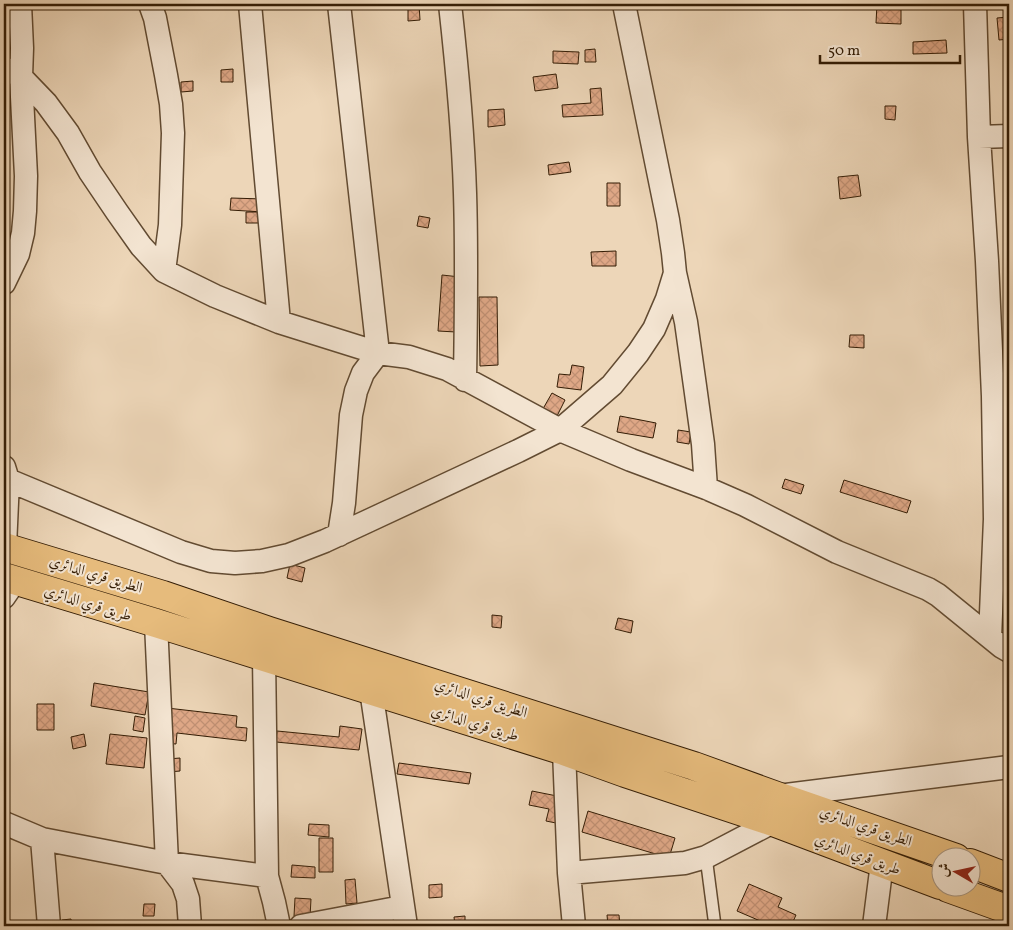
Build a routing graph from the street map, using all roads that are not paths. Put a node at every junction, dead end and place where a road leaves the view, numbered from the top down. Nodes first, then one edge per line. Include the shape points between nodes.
1 (20, 4) edge
2 (150, 4) edge
3 (250, 4) edge
4 (339, 4) edge
5 (450, 4) edge
6 (624, 4) edge
7 (975, 4) edge
8 (12, 72) edge
9 (1009, 136) edge
10 (980, 137) junction
11 (164, 271) junction
12 (675, 273) junction
13 (4, 283) edge
14 (279, 322) junction
15 (378, 353) junction
16 (465, 380) junction
17 (560, 430) junction
18 (6, 473) edge
19 (706, 488) junction
20 (339, 535) junction
21 (4, 547) edge
22 (8, 585) edge
23 (156, 623) junction
24 (990, 637) junction
25 (1009, 651) edge
26 (264, 656) junction
27 (371, 690) junction
28 (564, 751) junction
29 (1009, 767) edge
30 (775, 809) junction
31 (4, 823) edge
32 (42, 839) junction
33 (930, 851) edge
34 (706, 857) junction
35 (167, 863) junction
36 (882, 863) junction
37 (980, 867) edge
38 (569, 873) junction
39 (267, 876) junction
40 (1009, 878) edge
41 (930, 881) edge
42 (976, 898) edge
43 (1009, 910) edge
44 (404, 917) edge
45 (49, 926) edge
46 (190, 926) edge
47 (279, 926) edge
48 (301, 926) edge
49 (574, 926) edge
50 (715, 926) edge
51 (874, 926) edge

1 - 8 street via 22,48
2 - 11 street via 166,75 173,133 170,225
3 - 14 street
4 - 15 street
5 - 16 street via 465,183
6 - 12 street via 668,220
7 - 10 street
8 - 11 street via 46,102 116,212
8 - 13 street via 26,176 25,211 18,254
9 - 10 street
10 - 24 street via 993,396 995,519
11 - 14 street
12 - 17 street via 654,329 638,353 612,385
12 - 19 street via 686,322
14 - 15 street
15 - 16 street via 427,362
15 - 20 street via 363,373 356,390
16 - 17 street
17 - 19 street
17 - 20 street
18 - 20 street via 181,552 211,561 235,563 271,559
18 - 21 street
19 - 24 street via 837,552 928,588
21 - 30 highway, الطريق قري الدائري via 694,766
22 - 23 highway, طريق قري الدائري
23 - 26 highway, طريق قري الدائري
23 - 35 street
24 - 25 street
26 - 27 highway, طريق قري الدائري
26 - 39 street
27 - 28 highway, طريق قري الدائري
27 - 44 street
28 - 30 highway, طريق قري الدائري via 625,774
28 - 38 street
29 - 30 street
30 - 33 highway, الطريق قري الدائري
30 - 34 street
30 - 36 highway, طريق قري الدائري
31 - 32 street
32 - 35 street
32 - 45 street
34 - 38 street via 678,864
34 - 50 lane
35 - 39 street
35 - 46 street via 183,884
36 - 41 highway, طريق قري الدائري
36 - 51 street
37 - 40 highway
38 - 49 street
39 - 47 street
42 - 43 highway
44 - 48 street

